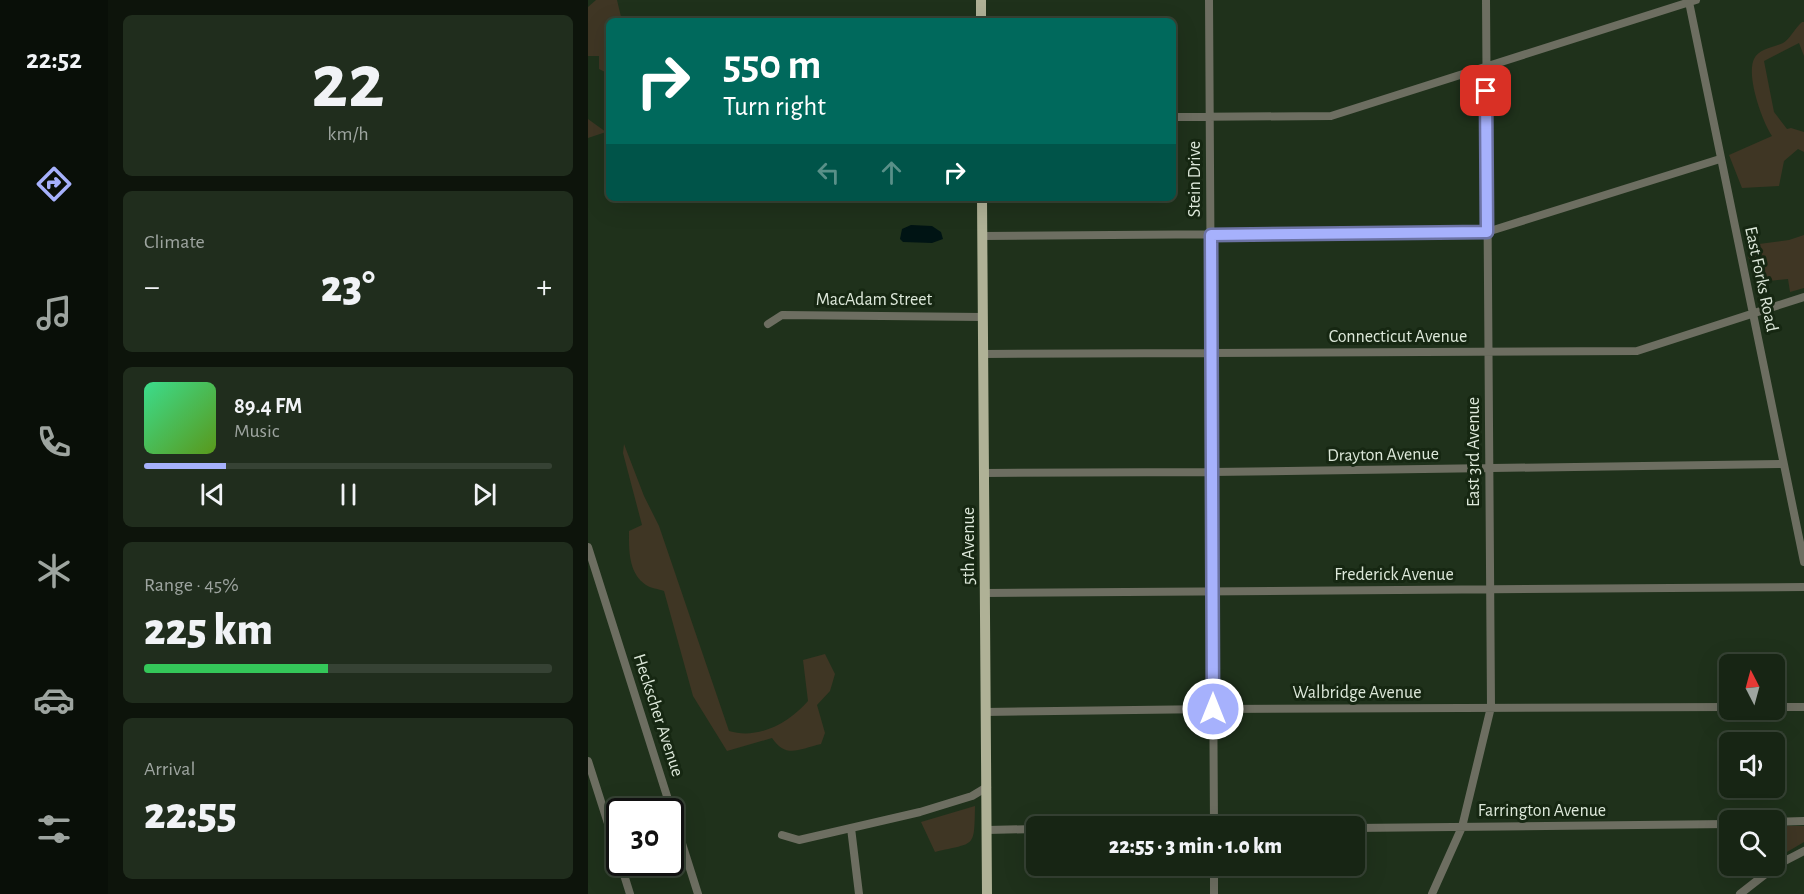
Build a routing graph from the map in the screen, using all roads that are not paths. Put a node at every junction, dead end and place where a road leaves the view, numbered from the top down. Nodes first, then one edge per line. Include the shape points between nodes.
1 (981, 0) edge
2 (1209, 0) edge
3 (1486, 0) edge
4 (1692, 1) edge
5 (981, 18) edge
6 (1486, 68) junction
7 (1176, 117) edge
8 (1210, 117) junction
9 (1720, 159) junction
10 (982, 201) edge
11 (1487, 232) junction
12 (1211, 235) junction
13 (982, 236) junction
14 (1804, 297) edge
15 (1752, 314) junction
16 (982, 317) junction
17 (768, 324) dead end
18 (1211, 352) junction
19 (1488, 352) junction
20 (983, 354) junction
21 (1783, 464) junction
22 (1490, 469) junction
23 (1212, 472) junction
24 (984, 473) junction
25 (589, 550) edge
26 (1804, 562) edge
27 (1804, 587) edge
28 (1490, 589) junction
29 (1212, 591) junction
30 (984, 593) junction
31 (1804, 706) edge
32 (1491, 707) junction
33 (1719, 707) edge
34 (1785, 707) edge
35 (1213, 709) junction
36 (985, 712) junction
37 (588, 761) edge
38 (987, 787) junction
39 (1215, 816) edge
40 (606, 818) edge
41 (1804, 821) edge
42 (1785, 822) edge
43 (1719, 824) edge
44 (1461, 826) junction
45 (851, 828) junction
46 (1365, 828) edge
47 (1026, 829) edge
48 (987, 830) junction
49 (782, 835) dead end
50 (1804, 851) edge
51 (624, 876) edge
52 (1215, 876) edge
53 (630, 894) edge
54 (698, 894) edge
55 (859, 894) edge
56 (987, 894) edge
57 (1215, 894) edge
58 (1432, 894) edge
59 (1740, 894) edge

1 - 5 main road
2 - 8 street, Stein Drive
3 - 6 street, East 3rd Avenue
4 - 6 street
4 - 9 street, East Forks Road
6 - 8 street via 1331,116
6 - 11 street, East 3rd Avenue
7 - 8 street
8 - 12 street, Stein Drive
9 - 11 street
9 - 15 street, East Forks Road
10 - 13 main road, 5th Avenue
11 - 12 street
11 - 19 street, East 3rd Avenue
12 - 13 street
12 - 18 street, Stein Drive
13 - 16 main road, 5th Avenue
14 - 15 street, Connecticut Avenue
15 - 19 street, Connecticut Avenue via 1637,351
15 - 21 street, East Forks Road
16 - 17 street, MacAdam Street via 782,315
16 - 20 main road, 5th Avenue
18 - 19 street, Connecticut Avenue
18 - 20 street, Connecticut Avenue
18 - 23 street, Stein Drive
19 - 22 street, East 3rd Avenue
20 - 24 main road, 5th Avenue
21 - 22 street, Drayton Avenue
21 - 26 street, East Forks Road
22 - 23 street, Drayton Avenue
22 - 28 street, East 3rd Avenue
23 - 24 street, Drayton Avenue
23 - 29 street, Stein Drive
24 - 30 main road, 5th Avenue
25 - 54 street, Heckscher Avenue
27 - 28 street, Frederick Avenue
28 - 29 street, Frederick Avenue
28 - 32 street, East 3rd Avenue
29 - 30 street, Frederick Avenue
29 - 35 street, Stein Drive
30 - 36 main road, 5th Avenue
31 - 34 street
32 - 33 street, Walbridge Avenue
32 - 35 street, Walbridge Avenue
32 - 44 street, East 3rd Avenue
35 - 36 street, Walbridge Avenue
35 - 39 street, Stein Drive
36 - 38 main road, 5th Avenue
37 - 40 street
38 - 45 street via 931,809
38 - 48 main road, 5th Avenue
41 - 42 street
43 - 44 street, Farrington Avenue
44 - 46 street, Farrington Avenue
44 - 58 street, East 3rd Avenue
45 - 49 street via 799,840
45 - 55 street
47 - 48 street
48 - 56 main road, 5th Avenue
50 - 59 street via 1777,865
51 - 53 street
52 - 57 street

